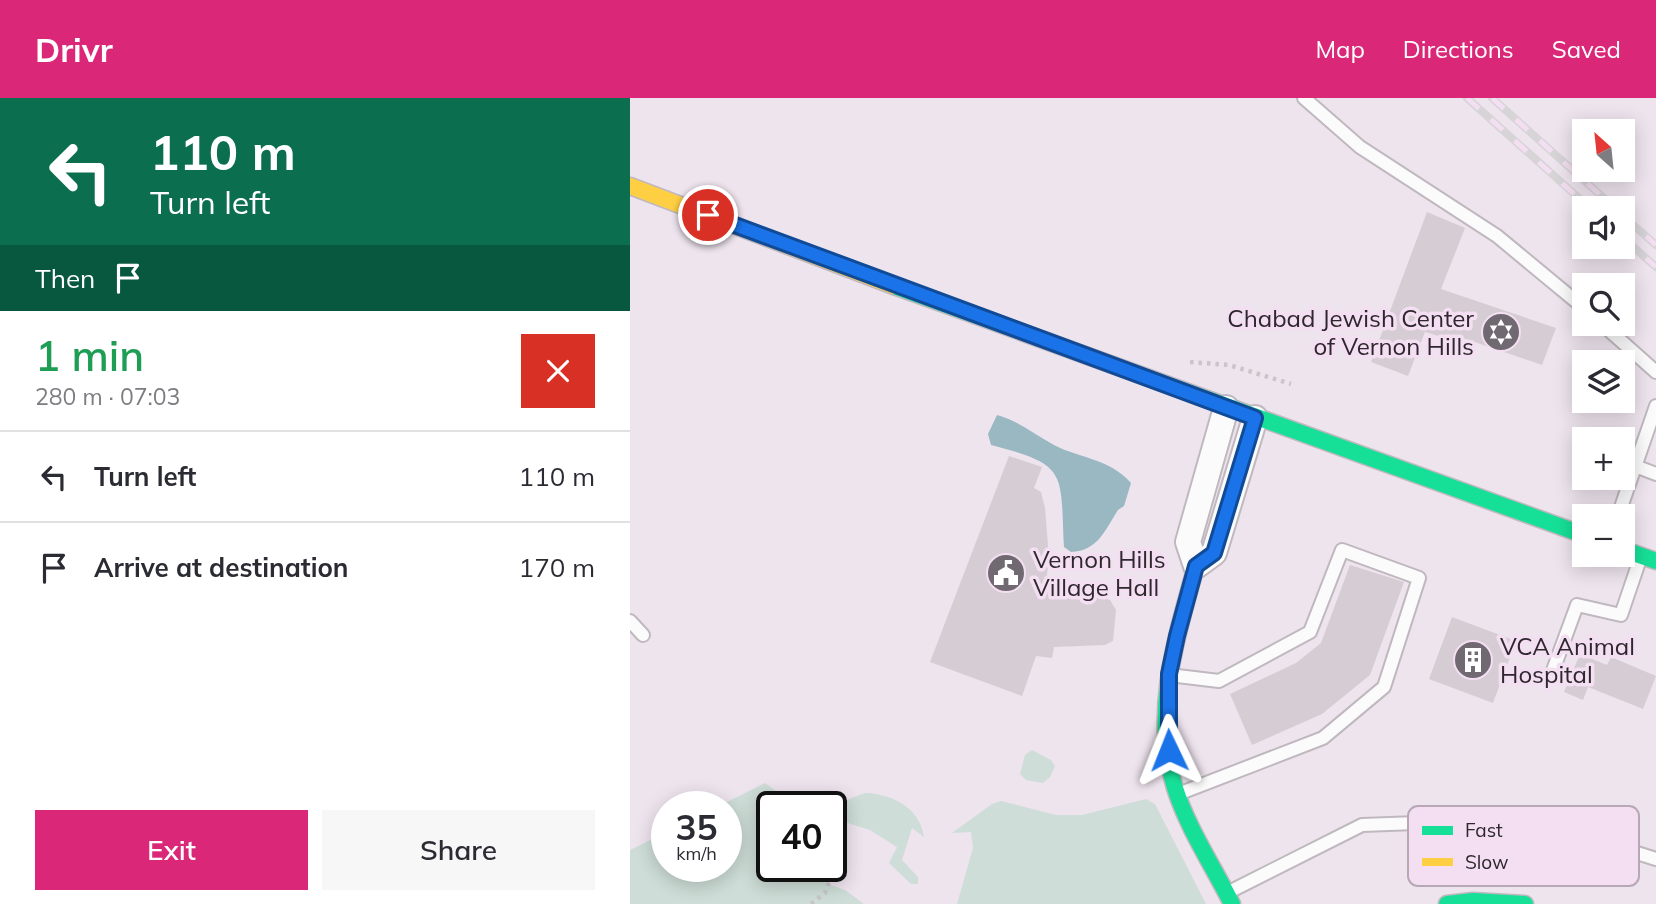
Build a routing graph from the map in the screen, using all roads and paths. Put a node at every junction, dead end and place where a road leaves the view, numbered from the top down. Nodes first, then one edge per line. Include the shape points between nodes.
1 (1304, 98) edge
2 (630, 186) edge
3 (1572, 298) edge
4 (1616, 336) edge
5 (1656, 372) edge
6 (1656, 406) edge
7 (1226, 408) junction
8 (1255, 418) junction
9 (1635, 466) joint
10 (1656, 474) edge
11 (1572, 531) edge
12 (1649, 558) edge
13 (1196, 566) junction
14 (630, 621) edge
15 (643, 635) dead end
16 (1552, 673) dead end
17 (1169, 674) junction
18 (1178, 794) junction
19 (1408, 823) edge
20 (1639, 854) edge
21 (1656, 859) edge
22 (829, 882) edge
23 (1229, 899) edge
24 (811, 904) edge
25 (1447, 904) edge
26 (1525, 904) edge

1 - 3 lane via 1360,147 1497,236
2 - 7 main road
4 - 5 lane
6 - 9 lane
7 - 8 main road
7 - 13 street via 1188,542
8 - 11 main road
8 - 13 street via 1214,553
9 - 10 lane
12 - 16 lane via 1621,615 1577,605
13 - 17 main road
14 - 15 lane
17 - 18 main road via 1167,730
17 - 18 lane via 1219,681 1310,632 1342,550 1419,578 1384,687 1323,738
18 - 23 main road
19 - 23 lane via 1362,825
20 - 21 lane
22 - 24 path via 825,893
25 - 26 main road

